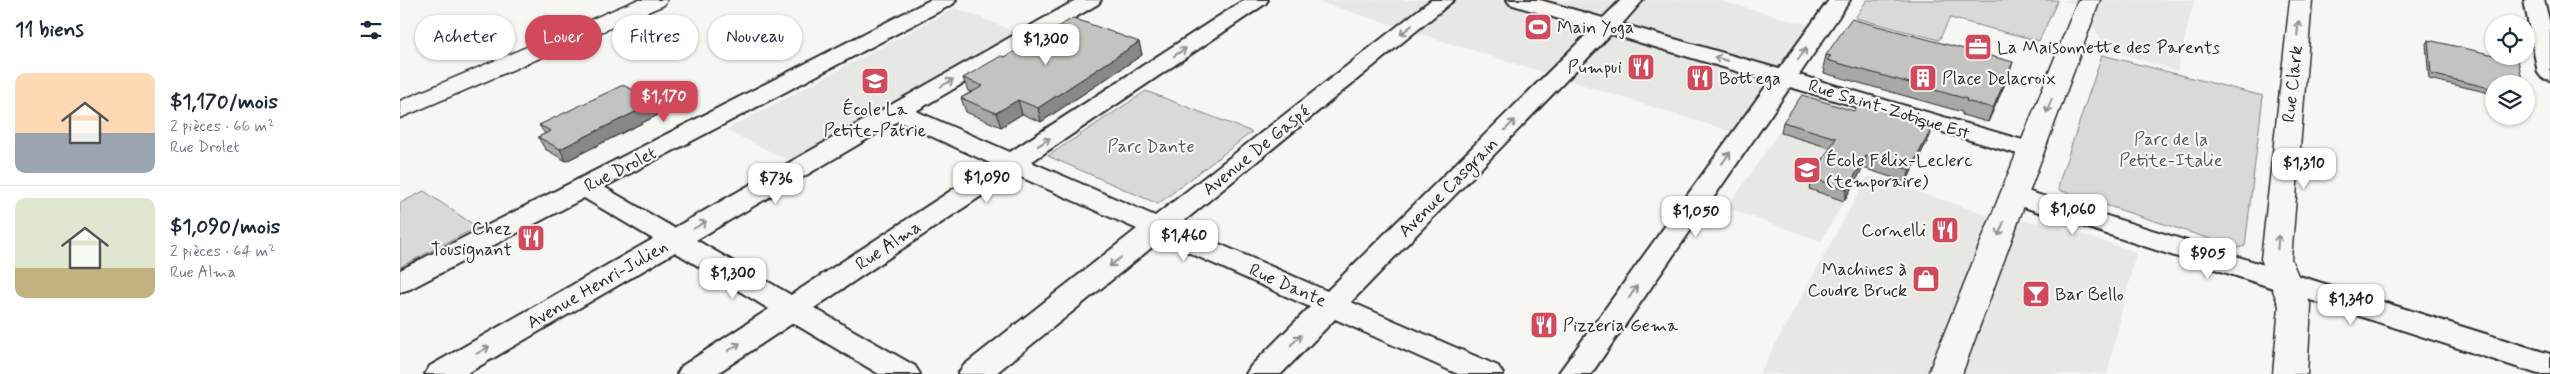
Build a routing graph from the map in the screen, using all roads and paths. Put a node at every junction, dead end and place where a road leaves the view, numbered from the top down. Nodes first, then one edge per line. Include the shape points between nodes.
1 (656, 0) edge
2 (946, 0) edge
3 (1091, 0) edge
4 (1258, 0) edge
5 (1444, 0) edge
6 (1517, 0) edge
7 (1633, 0) edge
8 (1840, 0) edge
9 (2089, 0) edge
10 (2301, 0) edge
11 (2534, 0) edge
12 (1608, 26) junction
13 (2550, 73) edge
14 (1785, 78) junction
15 (400, 110) edge
16 (897, 112) junction
17 (2031, 150) junction
18 (1013, 162) junction
19 (584, 187) junction
20 (2014, 195) junction
21 (1158, 228) junction
22 (674, 240) junction
23 (2285, 281) junction
24 (400, 282) edge
25 (1331, 305) junction
26 (792, 308) junction
27 (2550, 366) edge
28 (441, 374) edge
29 (693, 374) edge
30 (904, 374) edge
31 (974, 374) edge
32 (1262, 374) edge
33 (1487, 374) edge
34 (1574, 374) edge
35 (1945, 374) edge
36 (2290, 374) edge

1 - 15 main road
2 - 19 street, Rue Drolet
16 -> 3 street, Avenue Henri-Julien
18 -> 4 street, Rue Alma
5 -> 21 street, Avenue De Gaspé
6 - 12 street, Rue Saint-Zotique Est
7 - 12 street, Avenue Casgrain
14 -> 8 street
9 -> 17 main road
23 -> 10 main road, Rue Clark via 2276,260
11 - 13 street
14 -> 12 street, Rue Saint-Zotique Est
25 -> 12 street, Avenue Casgrain
14 - 17 street, Rue Saint-Zotique Est
34 -> 14 street
16 - 18 street, Rue Dante
22 -> 16 street, Avenue Henri-Julien
17 - 20 main road
18 - 21 street, Rue Dante
18 - 26 street, Rue Alma
19 - 22 street
19 - 24 street, Rue Drolet
20 - 23 street
20 -> 35 main road
21 - 25 street, Rue Dante
21 -> 31 street, Avenue De Gaspé
22 - 26 street
28 -> 22 street, Avenue Henri-Julien
23 - 27 street
23 - 36 main road, Rue Clark via 2295,306
32 -> 25 street, Avenue Casgrain
25 - 33 street, Rue Dante
29 -> 26 street, Rue Alma
26 - 30 street

